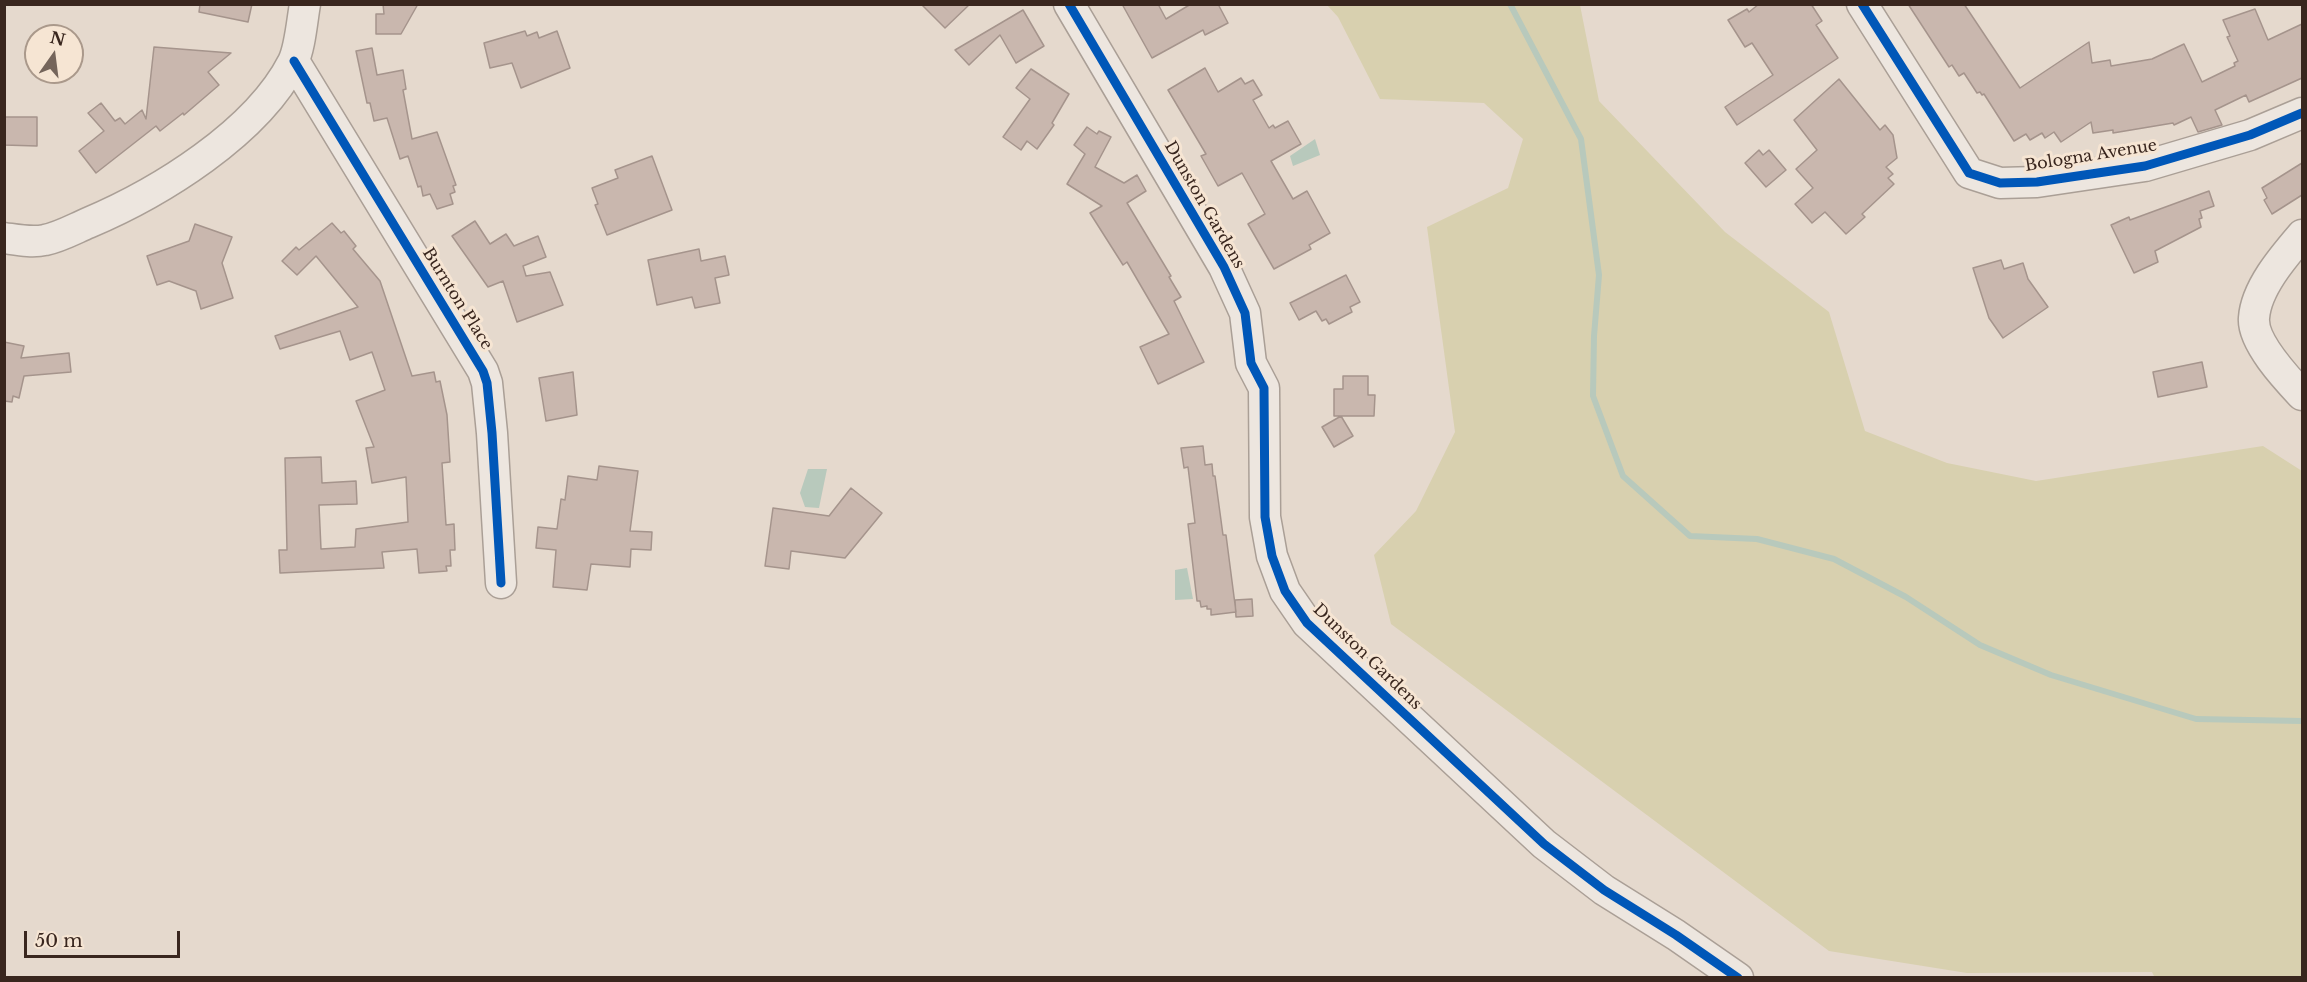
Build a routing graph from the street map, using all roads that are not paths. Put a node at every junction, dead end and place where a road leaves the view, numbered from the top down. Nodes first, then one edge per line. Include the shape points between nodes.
1 (305, 4) edge
2 (1070, 4) edge
3 (1862, 4) edge
4 (294, 61) junction
5 (2302, 113) edge
6 (2302, 235) edge
7 (4, 238) edge
8 (2302, 395) edge
9 (501, 583) dead end
10 (1738, 978) edge

1 - 4 street
2 - 10 street, Dunston Gardens via 1224,267 1245,313 1251,363 1264,388 1265,517 1272,556 1285,591 1307,623 1544,844 1604,890
3 - 5 street, Bologna Avenue via 1969,174 2000,183 2037,182 2145,165 2250,135
4 - 7 street via 263,106 230,138 147,196 45,240
4 - 9 street, Burnton Place via 483,371 492,434
6 - 8 street via 2278,263 2263,290 2254,319 2261,342

